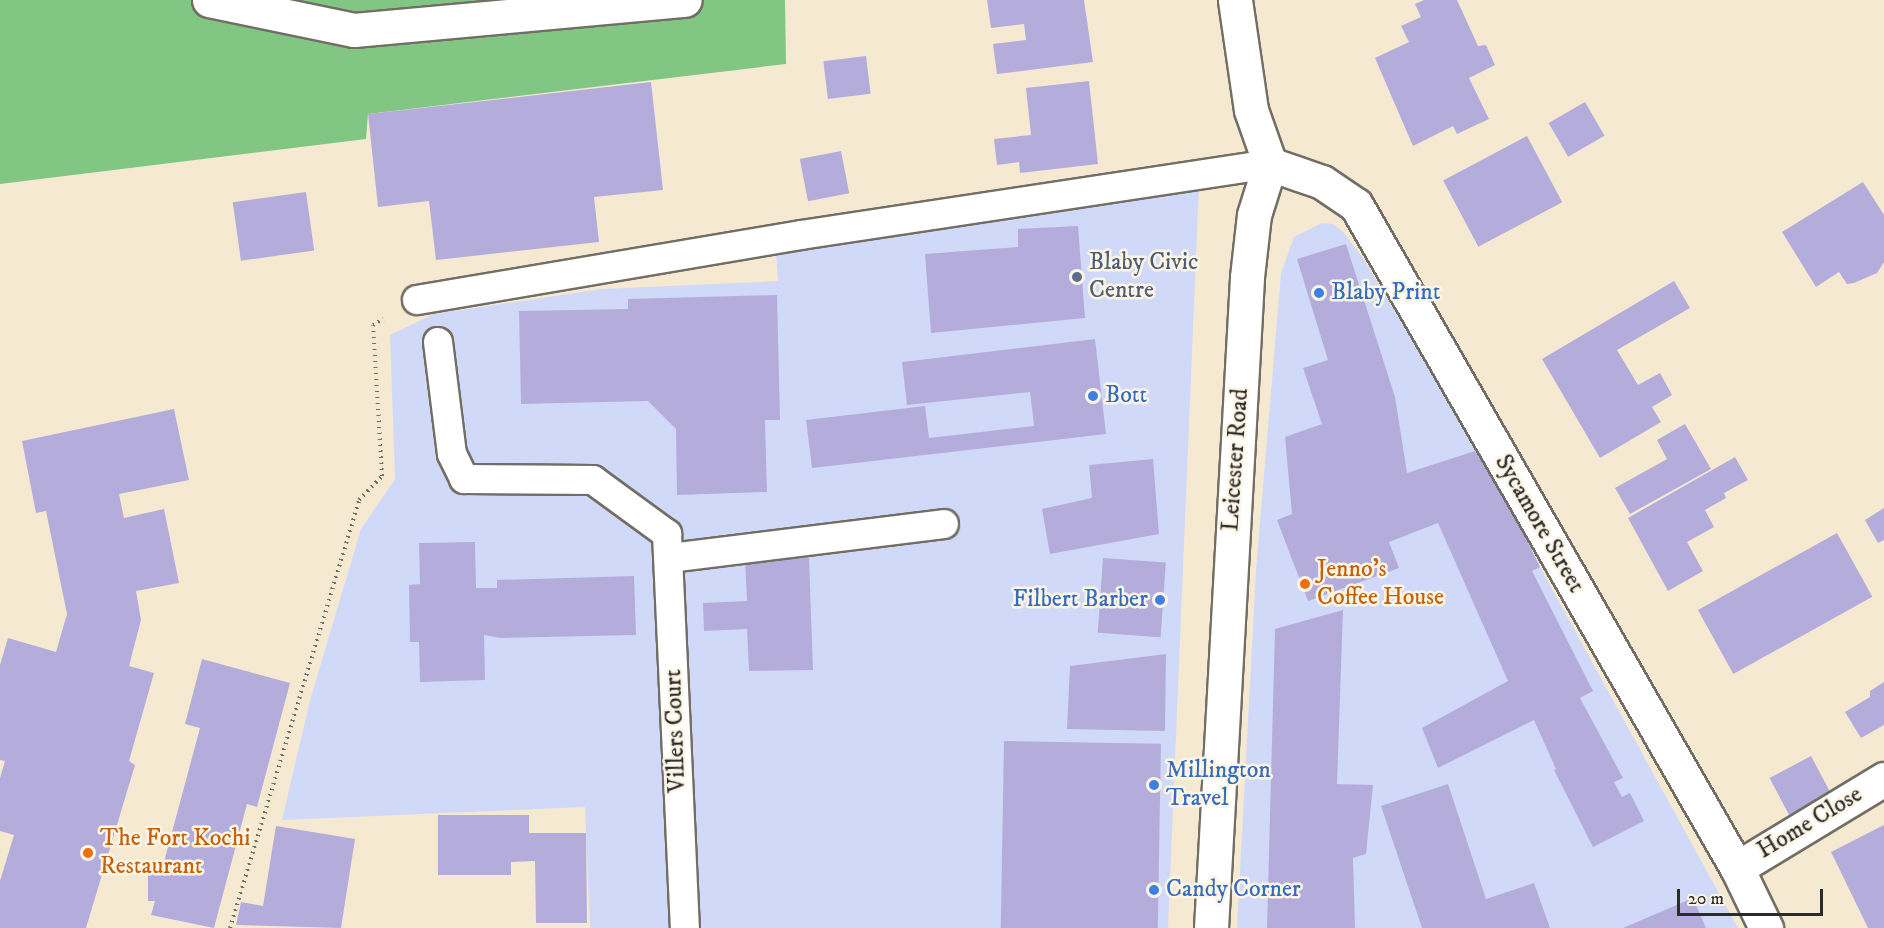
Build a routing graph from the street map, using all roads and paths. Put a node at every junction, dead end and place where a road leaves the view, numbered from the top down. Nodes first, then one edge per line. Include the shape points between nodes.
1 (209, 0) edge
2 (685, 0) edge
3 (1235, 0) edge
4 (1270, 164) junction
5 (417, 300) joint
6 (438, 342) dead end
7 (944, 524) dead end
8 (669, 546) junction
9 (1884, 779) edge
10 (1737, 868) junction
11 (230, 928) edge
12 (685, 928) edge
13 (1211, 928) edge
14 (1766, 928) edge

1 - 2 street via 354,30
3 - 4 street via 1251,110
4 - 5 lane via 790,236
4 - 10 street, Sycamore Street via 1322,182 1356,205
4 - 13 street, Leicester Road via 1254,214 1247,277
5 - 11 path via 372,325 382,476 359,501
6 - 8 lane via 452,454 464,479 593,480
7 - 8 lane
8 - 12 lane, Villers Court
9 - 10 street, Home Close
10 - 14 street, Sycamore Street

